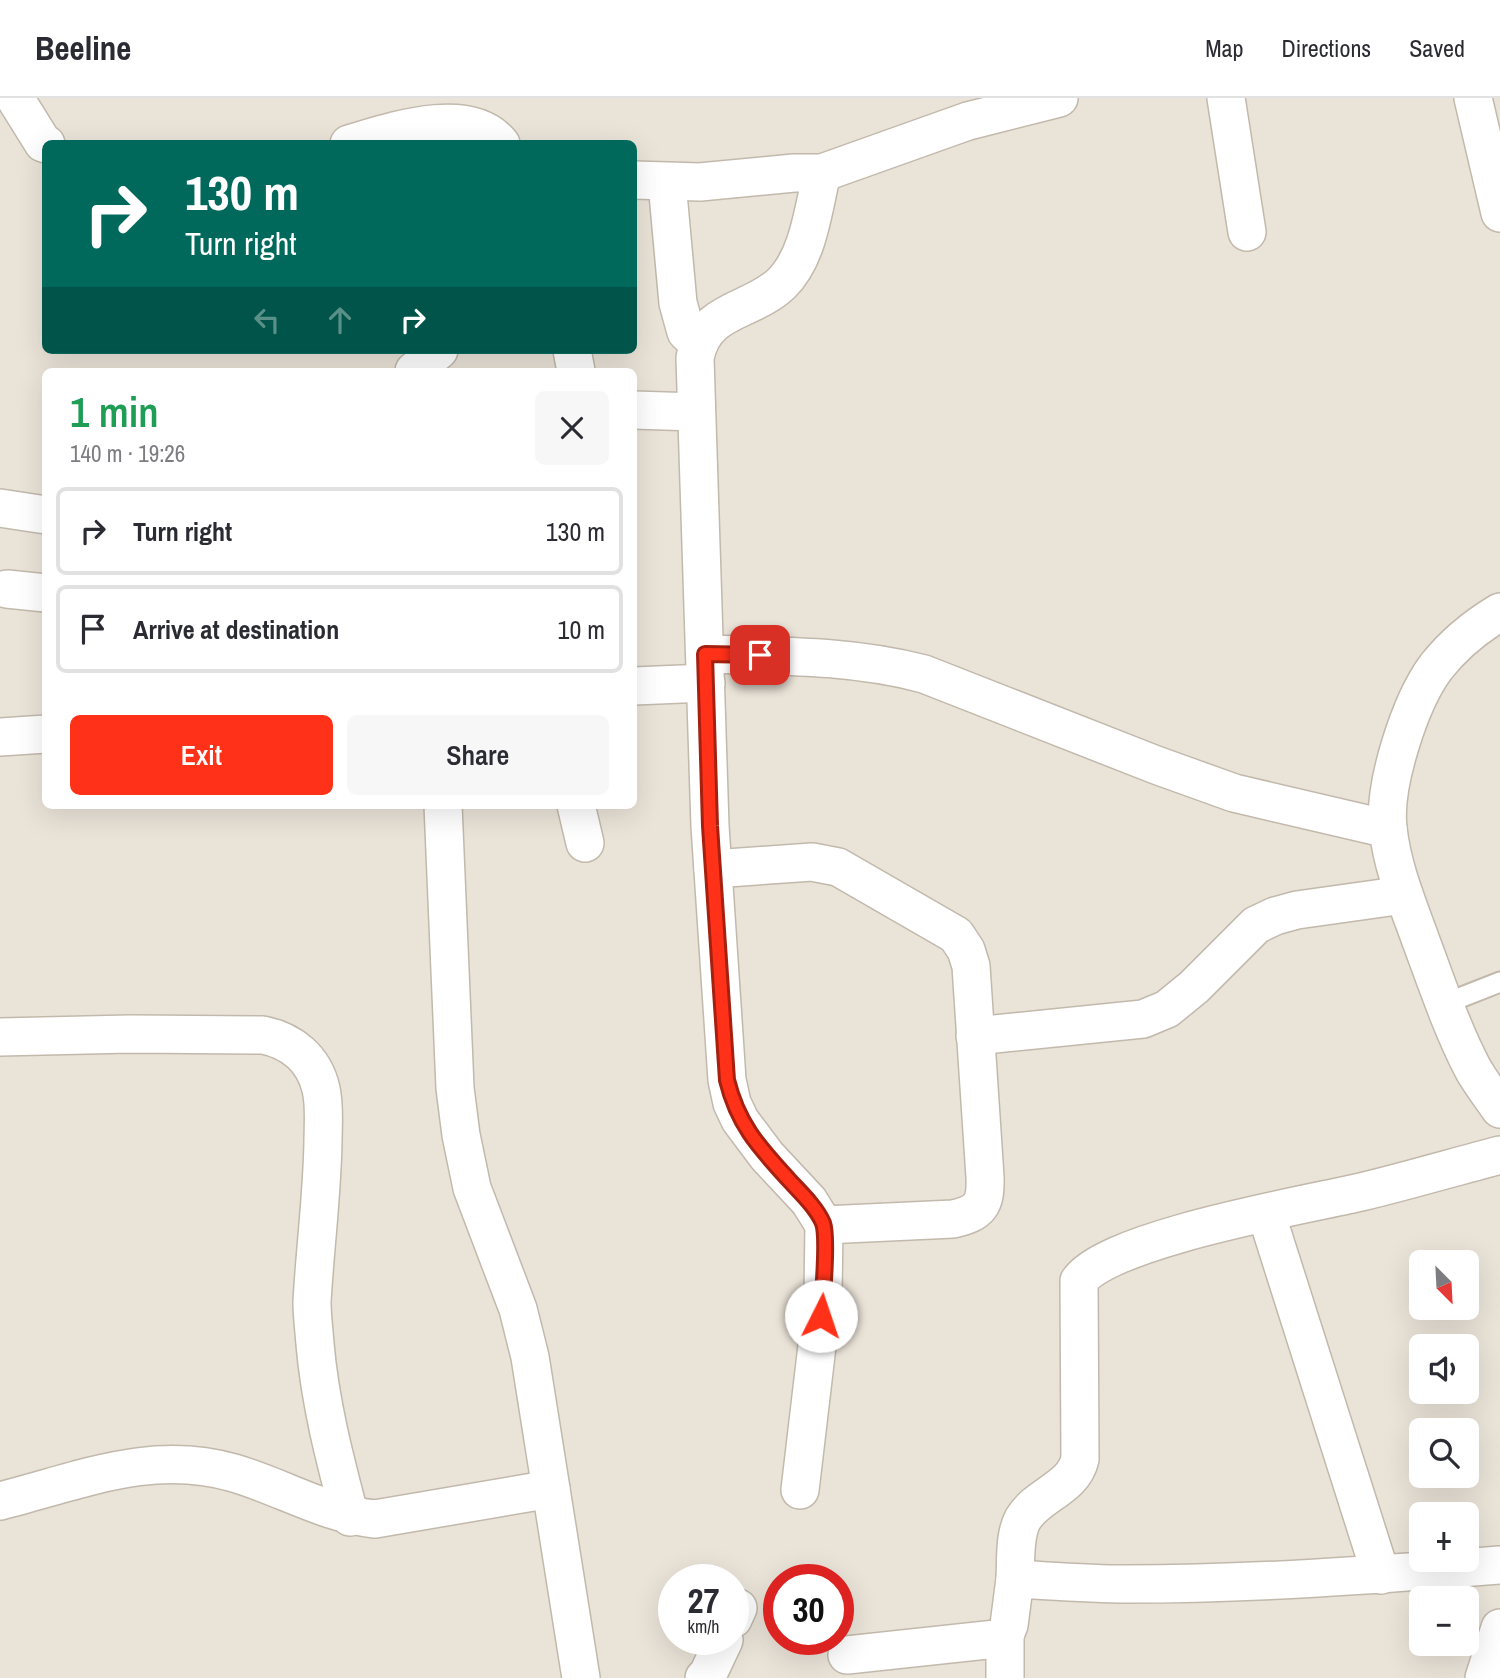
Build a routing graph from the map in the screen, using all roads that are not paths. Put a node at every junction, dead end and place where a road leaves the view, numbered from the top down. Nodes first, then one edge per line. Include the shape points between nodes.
1 (15, 98) edge
2 (1226, 98) edge
3 (1473, 98) edge
4 (1051, 99) edge
5 (435, 121) edge
6 (364, 140) edge
7 (498, 140) edge
8 (42, 141) edge
9 (822, 173) junction
10 (650, 181) edge
11 (1500, 213) edge
12 (1247, 232) dead end
13 (698, 343) junction
14 (434, 354) edge
15 (418, 368) edge
16 (637, 410) edge
17 (696, 412) junction
18 (0, 508) edge
19 (42, 514) edge
20 (7, 589) dead end
21 (42, 593) edge
22 (1500, 612) edge
23 (705, 669) junction
24 (637, 685) edge
25 (42, 734) edge
26 (0, 737) edge
27 (443, 809) edge
28 (577, 809) edge
29 (1388, 829) junction
30 (586, 843) dead end
31 (713, 869) junction
32 (1404, 895) junction
33 (1500, 982) edge
34 (1444, 1003) junction
35 (975, 1036) junction
36 (0, 1037) edge
37 (1500, 1110) edge
38 (1500, 1155) edge
39 (1266, 1213) junction
40 (824, 1225) junction
41 (551, 1489) junction
42 (800, 1490) dead end
43 (0, 1501) edge
44 (351, 1517) junction
45 (1500, 1565) edge
46 (1381, 1575) junction
47 (1015, 1579) junction
48 (1500, 1628) edge
49 (1004, 1635) junction
50 (854, 1654) edge
51 (716, 1655) edge
52 (582, 1678) edge
53 (704, 1678) edge
54 (1005, 1678) edge
55 (1485, 1678) edge

1 - 8 street
2 - 12 street
3 - 11 street
4 - 9 street via 955,125
5 - 6 street
5 - 7 street via 485,130
9 - 10 street
9 - 13 street via 801,256 793,269 764,296 725,314
10 - 13 street via 680,312 686,332
13 - 17 street
14 - 15 street
16 - 17 street
17 - 23 street
18 - 19 street
20 - 21 street
22 - 29 street via 1471,629 1435,668 1412,713 1395,764 1388,796
23 - 24 street
23 - 29 street via 815,657 890,665 1234,793
23 - 31 street
25 - 26 street
27 - 41 street via 461,1135 472,1188 524,1333
28 - 30 street
29 - 32 street
31 - 35 street via 812,862 838,866 956,934 971,967
31 - 40 street via 732,1103 760,1147 809,1201
32 - 34 street
32 - 35 street via 1297,910 1256,925 1194,987 1167,1009 1143,1019
33 - 34 lane
34 - 37 street via 1474,1071
35 - 40 street via 986,1185 981,1207 953,1219
36 - 44 street via 263,1035 286,1042 307,1058 321,1087 323,1104 322,1192 312,1306 318,1378
38 - 39 street
39 - 46 street
39 - 47 street via 1193,1230 1086,1270 1079,1281 1078,1469 1024,1516
40 - 42 street via 823,1295
41 - 44 street via 399,1516
41 - 52 street
43 - 44 street via 107,1472 161,1463 199,1464 236,1473
45 - 46 street
46 - 47 street via 1216,1583
47 - 49 street
48 - 55 street
49 - 50 street via 985,1641
49 - 54 street
51 - 53 street

